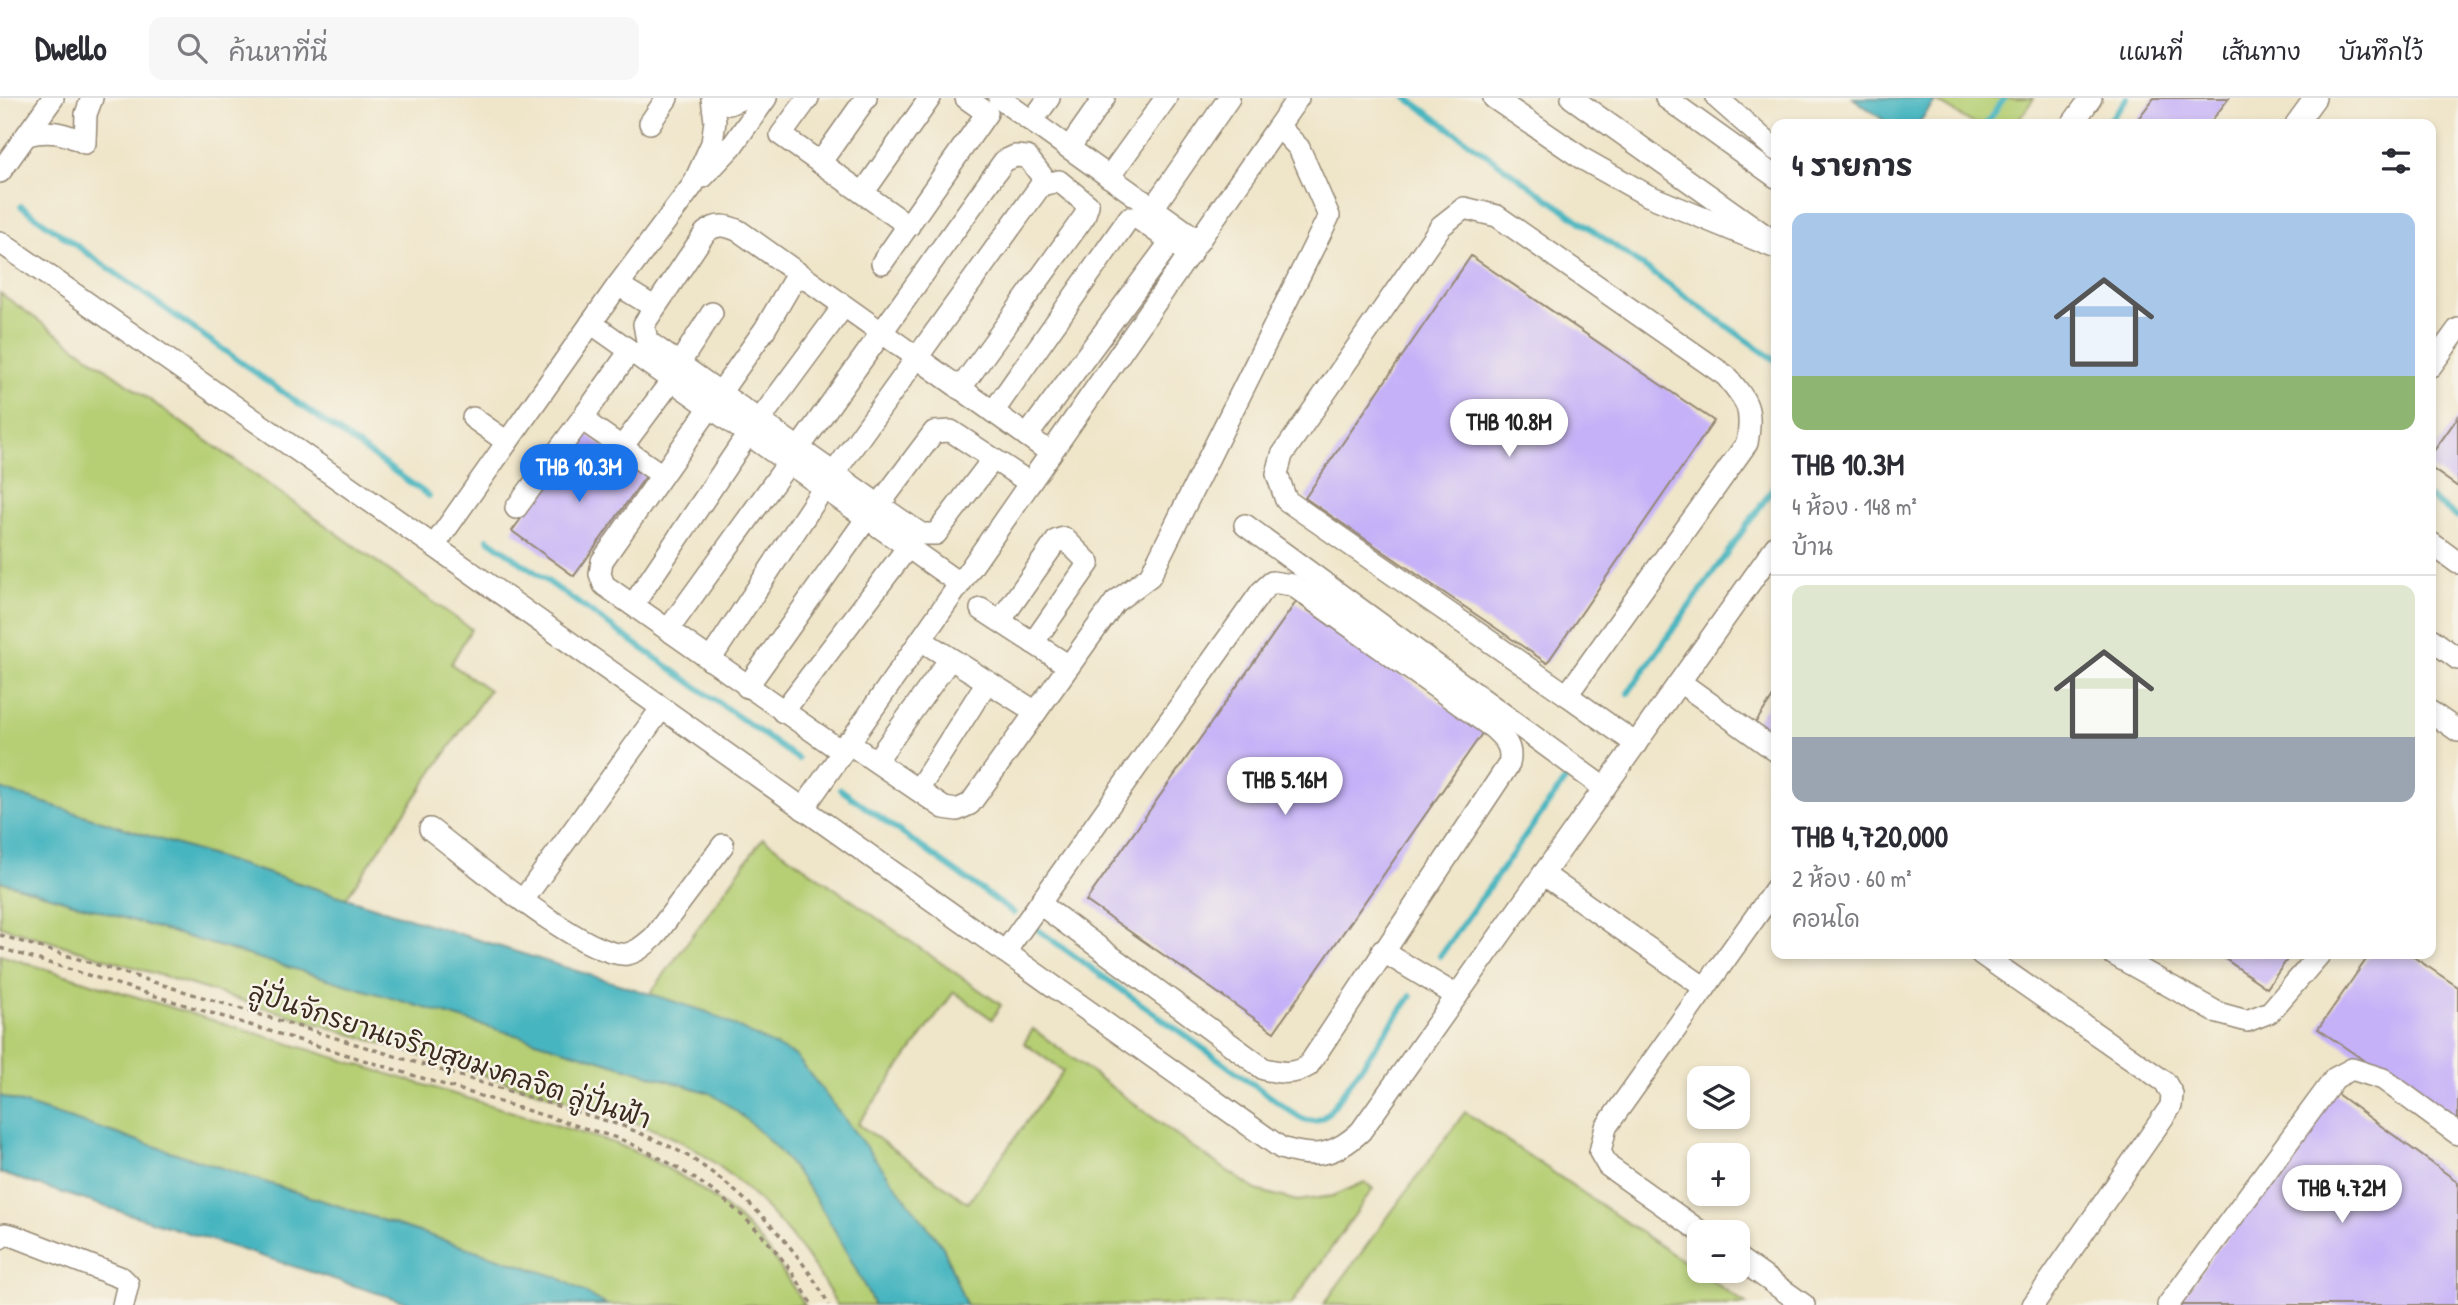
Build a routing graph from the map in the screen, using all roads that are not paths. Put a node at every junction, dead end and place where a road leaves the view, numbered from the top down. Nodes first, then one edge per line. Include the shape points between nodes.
1 (53, 98) edge
2 (92, 98) edge
3 (667, 98) edge
4 (715, 98) edge
5 (743, 98) edge
6 (766, 98) edge
7 (808, 98) edge
8 (866, 98) edge
9 (930, 98) edge
10 (966, 98) edge
11 (999, 98) edge
12 (1049, 98) edge
13 (1104, 98) edge
14 (1166, 98) edge
15 (1229, 98) edge
16 (1298, 98) edge
17 (1494, 98) edge
18 (1572, 98) edge
19 (1666, 98) edge
20 (1717, 98) edge
21 (2091, 98) edge
22 (2315, 98) edge
23 (2076, 119) edge
24 (2300, 119) edge
25 (1032, 121) junction
26 (649, 123) dead end
27 (1279, 127) junction
28 (27, 135) junction
29 (1771, 145) edge
30 (1069, 148) junction
31 (820, 163) junction
32 (0, 172) edge
33 (1771, 173) edge
34 (1110, 177) junction
35 (693, 185) junction
36 (1041, 185) junction
37 (863, 193) junction
38 (1153, 208) junction
39 (909, 226) junction
40 (1172, 240) junction
41 (0, 242) edge
42 (1771, 242) edge
43 (1771, 244) edge
44 (1194, 248) junction
45 (882, 263) dead end
46 (797, 274) junction
47 (618, 285) junction
48 (654, 307) junction
49 (843, 307) junction
50 (712, 313) dead end
51 (591, 323) junction
52 (2458, 329) edge
53 (882, 334) junction
54 (631, 351) junction
55 (917, 359) junction
56 (2436, 359) edge
57 (675, 372) junction
58 (960, 389) junction
59 (715, 400) junction
60 (993, 412) junction
61 (586, 413) junction
62 (473, 418) dead end
63 (754, 427) junction
64 (1027, 436) junction
65 (507, 442) junction
66 (622, 447) junction
67 (1051, 453) junction
68 (794, 455) junction
69 (993, 459) junction
70 (662, 475) junction
71 (828, 481) junction
72 (1030, 483) junction
73 (516, 508) dead end
74 (873, 511) junction
75 (1245, 525) dead end
76 (434, 547) junction
77 (908, 547) junction
78 (2436, 547) edge
79 (2458, 562) edge
80 (1768, 576) edge
81 (960, 584) junction
82 (633, 605) junction
83 (981, 609) dead end
84 (1000, 621) junction
85 (668, 630) junction
86 (921, 639) junction
87 (1033, 643) junction
88 (2436, 643) edge
89 (950, 659) junction
90 (2458, 659) edge
91 (709, 660) junction
92 (1069, 666) junction
93 (987, 682) junction
94 (1679, 682) junction
95 (747, 687) junction
96 (1567, 695) junction
97 (662, 709) junction
98 (783, 712) junction
99 (1036, 712) junction
100 (2436, 716) edge
101 (2458, 731) edge
102 (1636, 744) junction
103 (1771, 744) edge
104 (844, 747) junction
105 (876, 761) junction
106 (1604, 788) junction
107 (918, 790) junction
108 (803, 809) junction
109 (430, 829) dead end
110 (723, 845) dead end
111 (1544, 874) junction
112 (1771, 895) edge
113 (523, 900) junction
114 (1040, 904) junction
115 (1382, 951) junction
116 (1005, 952) junction
117 (1988, 959) edge
118 (2122, 959) edge
119 (2315, 959) edge
120 (1705, 988) junction
121 (1457, 996) junction
122 (2458, 1133) edge
123 (1687, 1222) edge
124 (0, 1238) edge
125 (1750, 1267) edge
126 (123, 1305) edge
127 (1804, 1305) edge
128 (2033, 1305) edge
129 (2168, 1305) edge

1 - 28 street
2 - 28 street via 85,143 66,133
3 - 26 street
4 - 5 street via 729,104
4 - 35 street via 712,142
6 - 35 street via 732,146
7 - 31 street via 781,135
8 - 31 street
9 - 37 street
10 - 39 street via 987,113
11 - 25 street
12 - 25 street
13 - 30 street
14 - 34 street
15 - 38 street
16 - 27 street
17 - 43 street via 1583,159 1647,195
18 - 42 street
19 - 33 street
20 - 29 street
21 - 23 street
22 - 24 street
25 - 30 street
27 - 44 street
27 - 92 street via 1299,148 1329,216 1150,576 1115,602
28 - 32 street
30 - 34 street
31 - 37 street
34 - 38 street
35 - 47 street
36 - 53 street via 1042,176 1027,157 1004,161
36 - 55 street
36 - 58 street via 1059,181 1081,197 1088,205 1084,217
37 - 39 street
38 - 44 street
39 - 45 street
40 - 44 street
40 - 60 street via 1137,218 1129,219
40 - 64 street
41 - 76 street
44 - 67 street
46 - 48 street via 739,231 713,226
46 - 49 street
46 - 59 street
47 - 48 street
47 - 51 street
48 - 57 street via 644,324 644,335
49 - 53 street
49 - 63 street
50 - 57 street
51 - 54 street
51 - 65 street
52 - 56 street
53 - 55 street
53 - 68 street
54 - 57 street
54 - 61 street
55 - 58 street
55 - 71 street
57 - 59 street
57 - 66 street
58 - 60 street
59 - 63 street
59 - 70 street
60 - 64 street
61 - 66 street via 590,425
61 - 73 street
62 - 65 street
63 - 68 street
63 - 82 street
64 - 67 street
65 - 76 street
66 - 70 street
67 - 72 street
68 - 71 street
68 - 85 street
69 - 72 street
69 - 74 street via 936,534 921,534
69 - 74 street via 951,431 934,432
70 - 82 street via 602,561 604,585
71 - 74 street
71 - 91 street
72 - 81 street
74 - 77 street
74 - 95 street
75 - 106 street
76 - 97 street
77 - 81 street
77 - 98 street
78 - 79 street
80 - 94 street
81 - 86 street
82 - 85 street
83 - 84 street
84 - 87 street
84 - 87 street via 1057,540 1064,538 1089,563
85 - 91 street
86 - 89 street
86 - 104 street
87 - 92 street
88 - 90 street
89 - 93 street
89 - 105 street
91 - 95 street
92 - 99 street
93 - 99 street
93 - 107 street
94 - 102 street
94 - 103 street
95 - 98 street
96 - 96 street via 1286,500 1277,474 1282,455 1433,237 1464,208 1497,216 1727,376 1748,403 1747,443
96 - 102 street
97 - 108 street
97 - 113 street
98 - 104 street
99 - 107 street via 970,804 957,810 944,808
100 - 101 street
102 - 106 street
104 - 105 street
104 - 108 street
105 - 107 street
106 - 111 street
108 - 116 street
109 - 113 street
110 - 113 street via 654,937 627,954 595,946
111 - 120 street
111 - 121 street
112 - 120 street
114 - 115 street via 1264,1069 1280,1073 1308,1066
114 - 115 street via 1261,592 1281,581 1293,585 1493,728 1507,741 1512,754
114 - 116 street
115 - 121 street
116 - 121 street via 1281,1149 1305,1156 1328,1154 1361,1131
117 - 128 street via 2165,1082 2172,1094 2171,1106
118 - 119 street via 2218,1013 2247,1021 2270,1012
120 - 123 street via 1606,1127 1600,1152 1608,1166
122 - 129 street via 2382,1079 2352,1069 2335,1078
124 - 126 street via 14,1236 122,1278 128,1284
125 - 127 street

